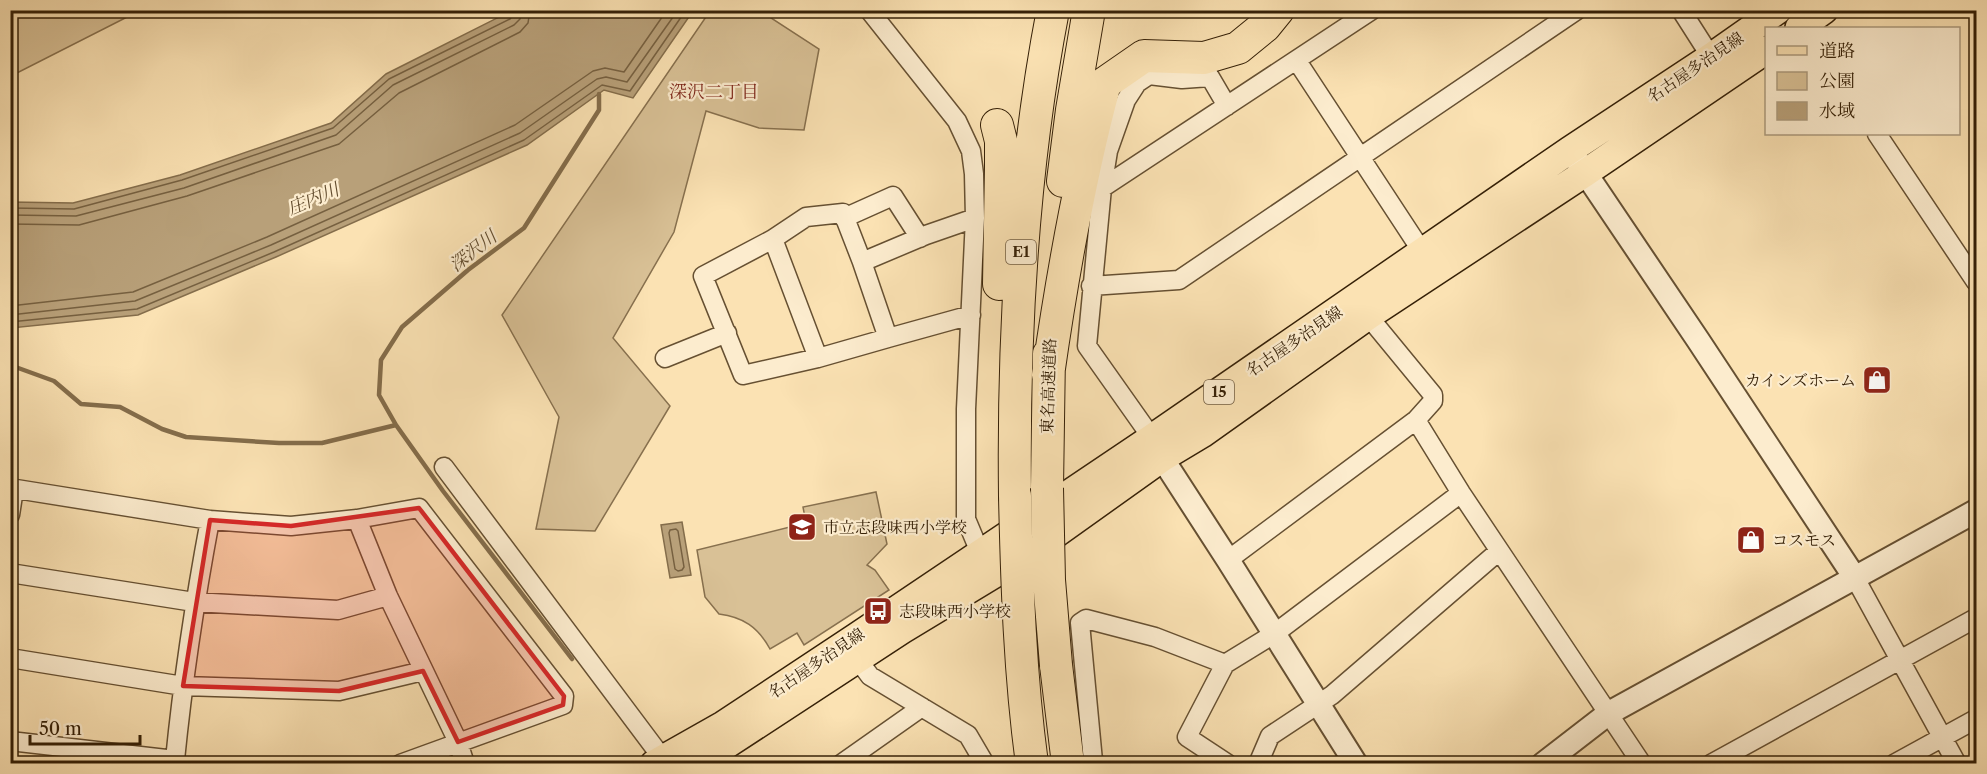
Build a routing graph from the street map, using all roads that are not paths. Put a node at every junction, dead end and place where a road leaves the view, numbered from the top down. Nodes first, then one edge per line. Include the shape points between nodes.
1 (869, 10) edge
2 (1053, 10) edge
3 (1089, 10) edge
4 (1278, 10) edge
5 (1577, 10) edge
6 (1681, 10) edge
7 (1778, 10) edge
8 (1362, 13) edge
9 (1765, 51) edge
10 (1712, 57) junction
11 (1297, 61) junction
12 (1227, 106) junction
13 (997, 125) dead end
14 (1878, 135) edge
15 (1570, 150) junction
16 (1359, 157) junction
17 (1585, 173) junction
18 (1102, 188) junction
19 (844, 218) junction
20 (975, 218) junction
21 (920, 238) junction
22 (773, 239) junction
23 (1423, 253) junction
24 (862, 262) junction
25 (1977, 282) edge
26 (1091, 286) junction
27 (971, 315) junction
28 (1368, 316) junction
29 (726, 333) junction
30 (888, 338) junction
31 (664, 358) dead end
32 (818, 358) junction
33 (1048, 375) junction
34 (1416, 420) junction
35 (1157, 448) junction
36 (444, 467) dead end
37 (12, 489) edge
38 (1461, 493) junction
39 (1009, 497) junction
40 (1977, 511) edge
41 (10, 515) edge
42 (357, 519) junction
43 (210, 520) junction
44 (1499, 551) junction
45 (980, 553) junction
46 (1228, 560) junction
47 (10, 573) edge
48 (990, 578) junction
49 (1855, 578) junction
50 (388, 596) junction
51 (194, 602) junction
52 (1977, 618) edge
53 (1274, 633) junction
54 (10, 658) edge
55 (1901, 659) junction
56 (858, 660) junction
57 (1225, 664) junction
58 (423, 670) junction
59 (183, 686) junction
60 (1319, 705) junction
61 (922, 707) junction
62 (1609, 713) junction
63 (1977, 719) edge
64 (1942, 737) junction
65 (10, 741) edge
66 (458, 742) junction
67 (67, 755) edge
68 (658, 761) edge
69 (176, 762) edge
70 (400, 764) edge
71 (465, 764) edge
72 (697, 764) edge
73 (841, 764) edge
74 (985, 764) edge
75 (1032, 764) edge
76 (1068, 764) edge
77 (1097, 764) edge
78 (1228, 764) edge
79 (1258, 764) edge
80 (1356, 764) edge
81 (1543, 764) edge
82 (1642, 764) edge
83 (1711, 764) edge
84 (1894, 764) edge
85 (1957, 764) edge

1 - 20 street via 957,121 971,151
2 - 39 highway, 東名高速道路 / E1 via 1024,203
3 - 33 highway, 東名高速道路 / E1 via 1058,219
4 - 33 highway via 1238,48 1204,58 1144,56 1105,83 1080,186
5 - 16 street
6 - 10 street
7 - 10 main road, 名古屋多治見線 / 15
8 - 11 street
9 - 17 main road, 名古屋多治見線 / 15
10 - 15 main road, 名古屋多治見線 / 15
11 - 12 street
11 - 16 street
12 - 18 street
12 - 18 street via 1210,77 1149,75 1137,83 1126,100 1108,151
13 - 39 highway via 1001,141 999,442
14 - 25 street
15 - 17 street
15 - 23 main road, 名古屋多治見線 / 15
16 - 23 street
16 - 26 street via 1179,280
17 - 28 main road, 名古屋多治見線 / 15
17 - 49 street
18 - 26 street
19 - 21 street via 893,196
19 - 22 street via 843,213 806,217
19 - 24 street
20 - 21 street
20 - 27 street
21 - 24 street
22 - 29 street via 704,276
22 - 32 street
23 - 35 main road, 名古屋多治見線 / 15
24 - 30 street
26 - 35 street via 1087,346
27 - 30 street
27 - 45 street via 966,519
28 - 34 street via 1433,395 1433,401
28 - 35 main road, 名古屋多治見線 / 15 via 1202,434
29 - 31 street
29 - 32 street via 743,375
30 - 32 street
33 - 76 highway, 東名高速道路 / E1, bridge via 1049,579
34 - 38 street
34 - 46 street
35 - 45 main road, 名古屋多治見線 / 15
35 - 46 street
35 - 48 main road, 名古屋多治見線 / 15 via 1073,524
36 - 68 street
37 - 41 street
37 - 43 street
38 - 44 street
38 - 53 street
39 - 75 highway, bridge via 1008,552
40 - 49 street
42 - 43 street via 291,526
42 - 50 street
42 - 66 street via 419,508 564,696 563,705
43 - 51 street
44 - 60 street
44 - 62 street
45 - 48 street
45 - 68 main road, 名古屋多治見線 / 15 via 752,706
46 - 53 street
47 - 51 street
48 - 56 main road, 名古屋多治見線 / 15
49 - 55 street
49 - 62 street
50 - 51 street via 338,610
50 - 58 street
51 - 59 street
52 - 55 street
53 - 57 street
53 - 60 street
54 - 59 street
55 - 64 street
55 - 83 street
56 - 61 street via 870,676
56 - 72 main road, 名古屋多治見線 / 15
57 - 77 street via 1155,637 1086,618 1080,623 1093,761
57 - 78 street via 1187,737
58 - 59 street via 339,691
58 - 66 street
59 - 69 street
60 - 79 street via 1270,736
60 - 80 street
61 - 73 street
61 - 74 street via 968,735
62 - 81 street
62 - 82 street
63 - 64 street
64 - 84 street
64 - 85 street
65 - 67 street
66 - 70 street
66 - 71 street
67 - 69 street

